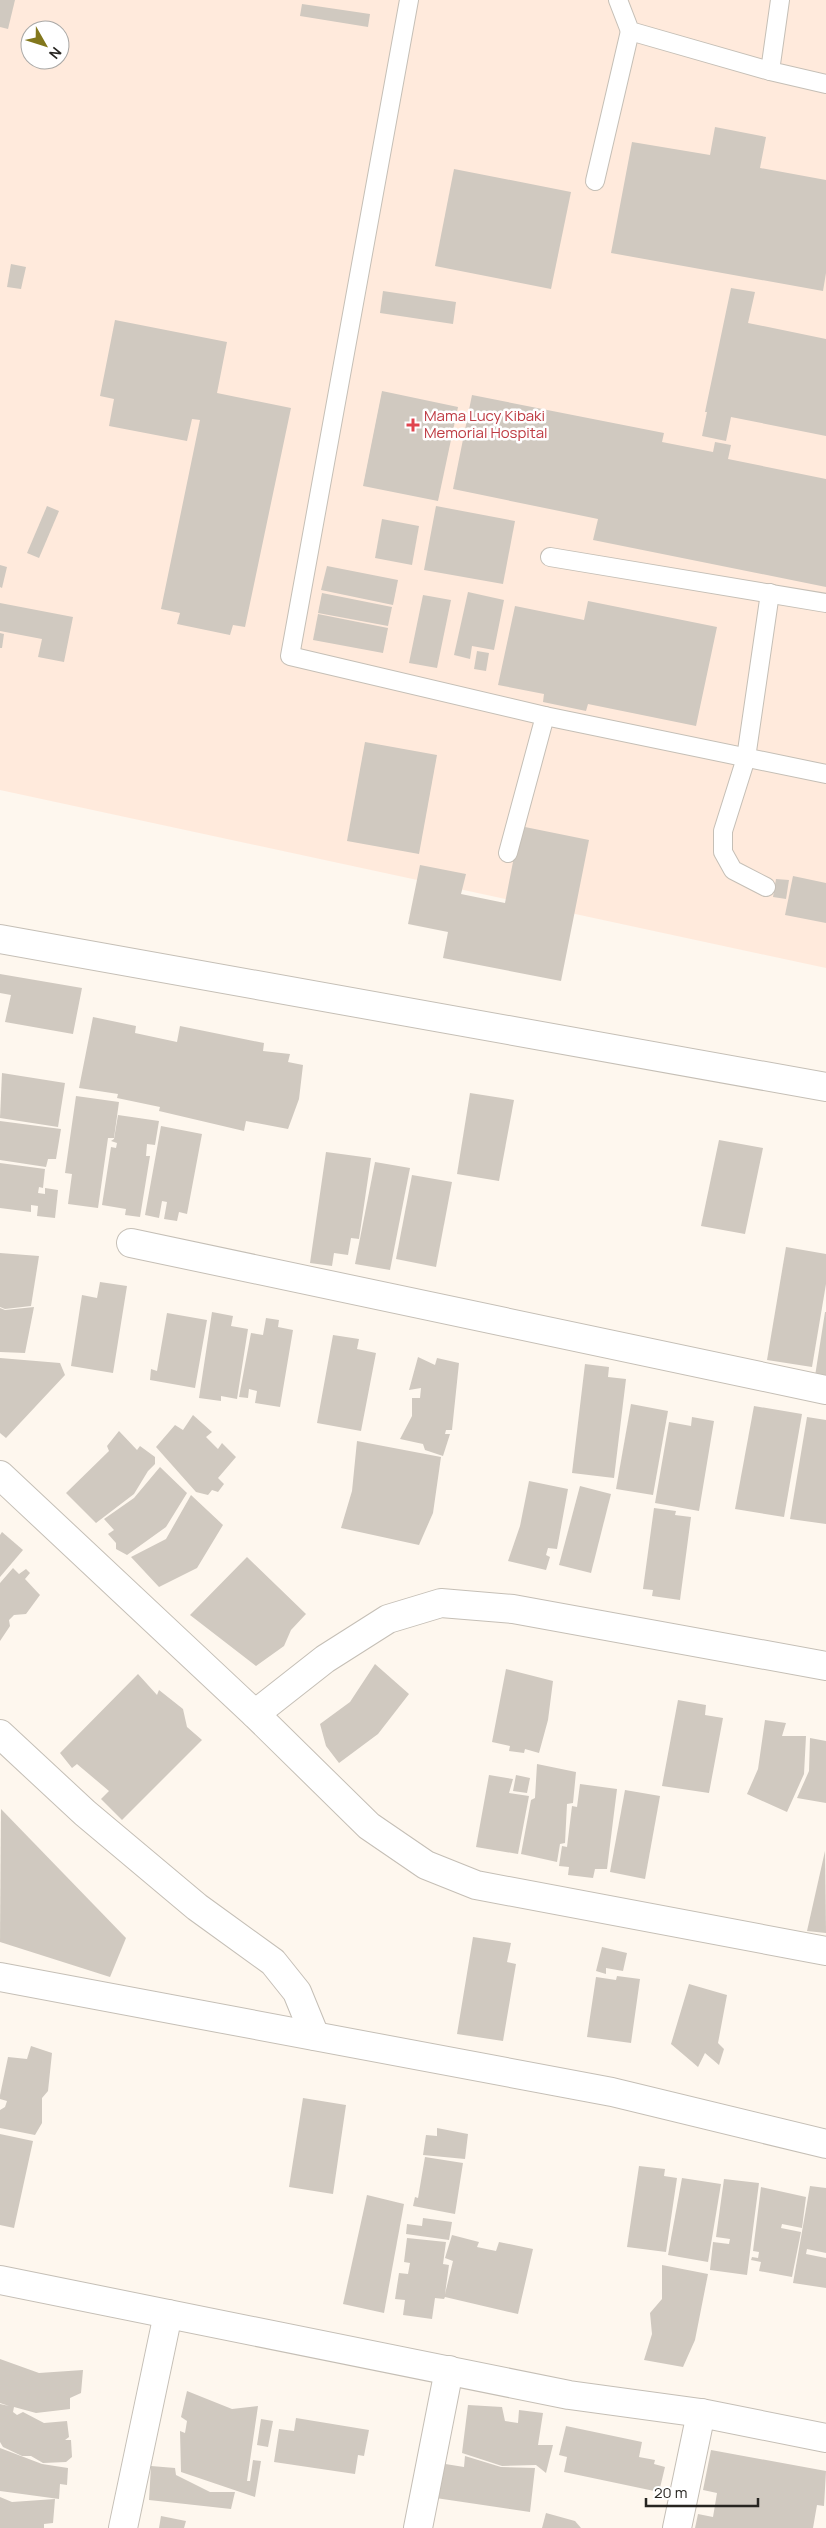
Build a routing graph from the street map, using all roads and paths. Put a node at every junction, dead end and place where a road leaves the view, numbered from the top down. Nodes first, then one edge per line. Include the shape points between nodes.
1 (409, 0) edge
2 (618, 0) edge
3 (780, 0) edge
4 (630, 31) junction
5 (770, 71) junction
6 (826, 84) edge
7 (595, 181) dead end
8 (550, 557) dead end
9 (770, 593) junction
10 (826, 602) edge
11 (545, 716) junction
12 (746, 758) junction
13 (826, 774) edge
14 (508, 853) dead end
15 (766, 887) dead end
16 (0, 939) edge
17 (826, 1087) edge
18 (131, 1243) dead end
19 (826, 1390) edge
20 (0, 1475) edge
21 (826, 1666) edge
22 (255, 1714) junction
23 (0, 1734) edge
24 (826, 1951) edge
25 (0, 1977) edge
26 (315, 2036) junction
27 (826, 2144) edge
28 (0, 2280) edge
29 (168, 2314) junction
30 (449, 2370) junction
31 (701, 2412) junction
32 (826, 2438) edge
33 (122, 2528) edge
34 (418, 2528) edge
35 (677, 2528) edge

1 - 11 lane via 290,656
2 - 4 lane
3 - 5 lane
4 - 5 lane
4 - 7 lane
5 - 6 lane
8 - 9 lane
9 - 10 lane
9 - 12 lane
11 - 12 lane
11 - 14 lane
12 - 13 lane
12 - 15 lane via 723,831 723,852 733,870
16 - 17 street
18 - 19 street
20 - 22 street
21 - 22 street via 513,1609 442,1603 388,1619 325,1659
22 - 24 street via 369,1826 426,1865 476,1885
23 - 26 street via 85,1813 182,1895 273,1962 297,1992
25 - 26 street
26 - 27 street via 612,2092
28 - 29 street
29 - 30 street
29 - 33 street
30 - 31 street via 570,2395
30 - 34 street
31 - 32 street
31 - 35 street

